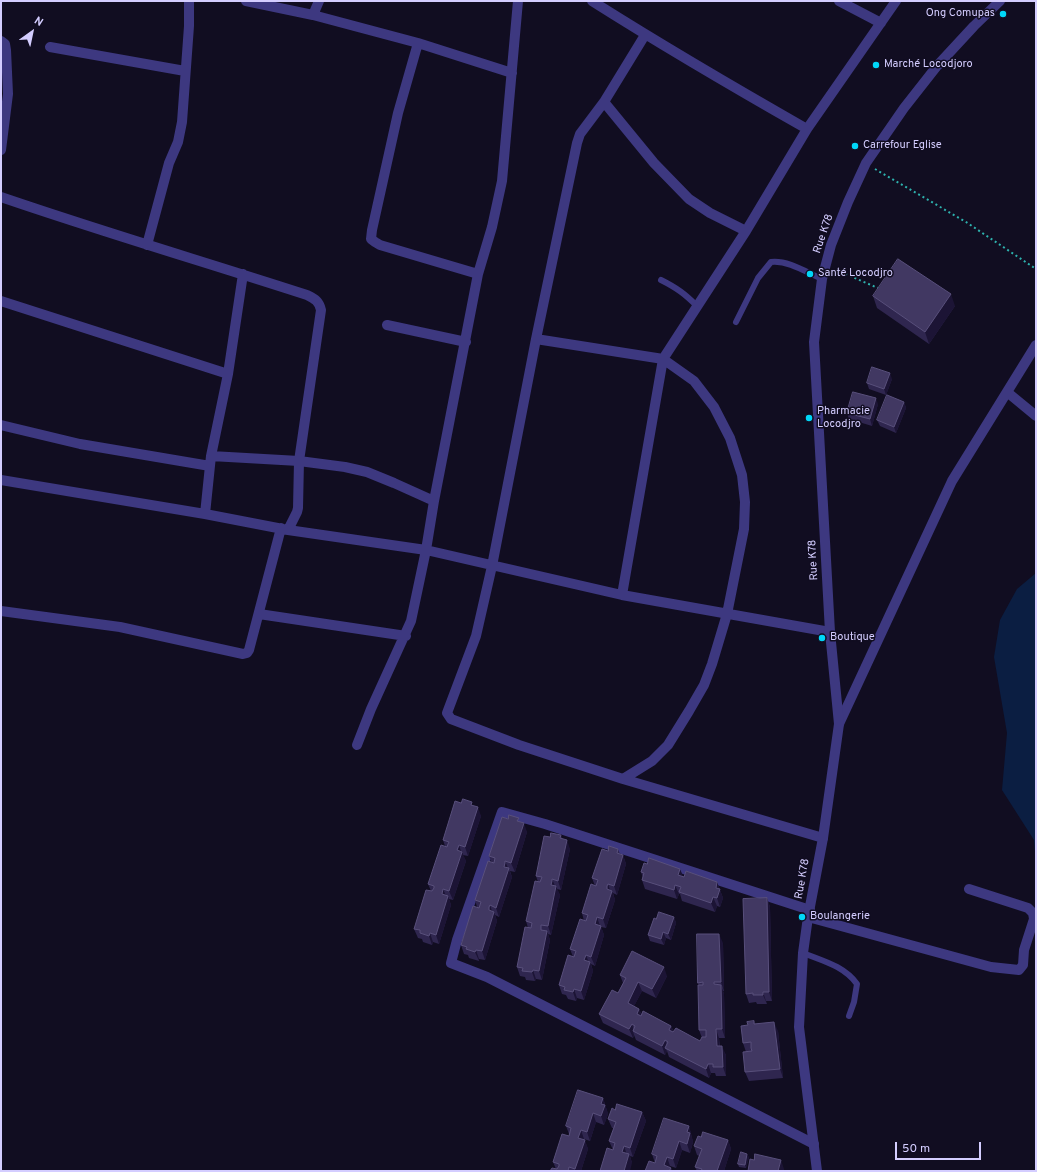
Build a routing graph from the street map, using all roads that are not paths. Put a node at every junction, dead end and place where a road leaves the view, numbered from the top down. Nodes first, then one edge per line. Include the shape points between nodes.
1 (189, 1) edge
2 (246, 1) edge
3 (319, 1) edge
4 (518, 1) edge
5 (592, 1) edge
6 (839, 1) edge
7 (896, 1) edge
8 (1000, 1) edge
9 (313, 15) junction
10 (881, 23) junction
11 (645, 35) junction
12 (1, 41) edge
13 (418, 43) junction
14 (50, 47) dead end
15 (185, 71) junction
16 (512, 73) junction
17 (604, 102) junction
18 (807, 129) junction
19 (1, 150) edge
20 (1, 197) edge
21 (746, 230) junction
22 (147, 245) junction
23 (244, 274) junction
24 (478, 274) junction
25 (661, 280) dead end
26 (822, 280) junction
27 (1, 301) edge
28 (697, 306) junction
29 (736, 322) dead end
30 (387, 325) dead end
31 (536, 339) junction
32 (466, 342) junction
33 (1036, 345) edge
34 (663, 359) junction
35 (228, 374) junction
36 (1007, 392) junction
37 (1036, 416) edge
38 (1, 425) edge
39 (211, 461) junction
40 (299, 461) junction
41 (1, 480) edge
42 (434, 501) junction
43 (205, 514) junction
44 (285, 529) junction
45 (426, 550) junction
46 (492, 566) junction
47 (622, 595) junction
48 (1, 611) edge
49 (259, 614) junction
50 (727, 614) junction
51 (830, 632) junction
52 (406, 636) junction
53 (839, 724) junction
54 (357, 745) dead end
55 (623, 779) junction
56 (823, 838) junction
57 (969, 889) dead end
58 (809, 913) junction
59 (803, 953) junction
60 (849, 1016) dead end
61 (814, 1144) junction
62 (817, 1171) edge

1 - 15 street
2 - 9 street
3 - 9 street
4 - 16 street
5 - 11 street
6 - 10 street
7 - 10 street
8 - 26 street, Rue K78 via 937,66 866,163 831,245
9 - 13 street
10 - 18 street
11 - 17 street
11 - 18 street
12 - 19 street via 5,44 6,50 8,94
13 - 16 street
13 - 24 street via 398,113 371,239 380,245
14 - 15 street
15 - 22 street via 182,122 178,142 169,163
16 - 24 street via 502,181
17 - 21 street via 654,163 689,199
17 - 31 street via 580,134 577,143
18 - 21 street
20 - 22 street
21 - 28 street
22 - 23 street
23 - 35 street
23 - 40 street via 307,295 320,304
24 - 32 street
25 - 28 lane via 685,293
26 - 29 lane via 778,261 770,262 758,278
26 - 51 street, Rue K78 via 814,342
27 - 35 street
28 - 34 street
30 - 32 street
31 - 34 street
31 - 46 street
32 - 42 street
33 - 36 street
34 - 47 street
34 - 50 street via 694,381 714,407 730,438 742,475 744,529
35 - 39 street
36 - 37 street
36 - 53 street via 952,481
38 - 39 street via 80,444
39 - 40 street
39 - 43 street
40 - 42 street via 367,472
40 - 44 street via 297,512
41 - 43 street
42 - 45 street
43 - 44 street
44 - 45 street
44 - 49 street
45 - 46 street
45 - 52 street via 412,621
46 - 47 street
46 - 55 street via 476,636 448,710 449,717 519,745
47 - 50 street
48 - 49 street via 120,627 243,654 249,650
49 - 52 street
50 - 51 street
50 - 55 street via 704,685 668,745 652,760
51 - 53 street, Rue K78
52 - 54 street
53 - 56 street, Rue K78
55 - 56 street
56 - 58 street, Rue K78
57 - 58 street via 1028,908 1033,913 1034,919 1024,950 1023,965 1019,970 984,965
58 - 59 street, Rue K78
58 - 61 street via 545,824 502,812 451,963 487,977
59 - 60 lane via 832,964 851,976 857,984
59 - 61 street, Rue K78 via 799,1027
61 - 62 street, Rue K78

